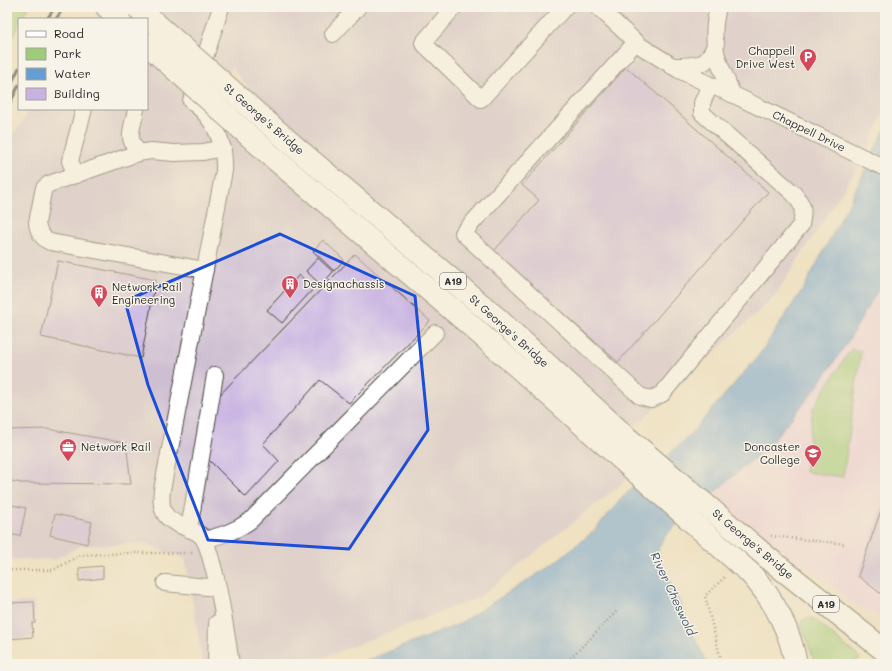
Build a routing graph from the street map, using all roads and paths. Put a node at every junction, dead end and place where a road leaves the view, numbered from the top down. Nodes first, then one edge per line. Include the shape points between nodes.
1 (107, 7) edge
2 (137, 7) edge
3 (221, 7) edge
4 (358, 7) edge
5 (454, 7) edge
6 (565, 7) edge
7 (598, 7) edge
8 (718, 7) edge
9 (119, 18) edge
10 (333, 34) dead end
11 (636, 42) junction
12 (716, 43) junction
13 (148, 45) edge
14 (672, 66) junction
15 (710, 85) junction
16 (732, 94) junction
17 (84, 110) edge
18 (136, 110) edge
19 (223, 148) junction
20 (138, 153) junction
21 (885, 168) edge
22 (76, 175) junction
23 (205, 270) junction
24 (435, 333) dead end
25 (215, 375) dead end
26 (182, 526) junction
27 (207, 547) junction
28 (7, 570) edge
29 (165, 583) dead end
30 (218, 588) junction
31 (617, 611) dead end
32 (885, 651) edge
33 (216, 664) edge
34 (231, 664) edge
35 (565, 664) edge
36 (796, 664) edge

1 - 9 highway
2 - 32 highway, St George's Bridge / A19, bridge via 294,146 499,320 625,436 768,558
3 - 19 street via 191,101 213,124
4 - 10 street
5 - 6 street via 422,43 481,99
7 - 11 street, Chappell Drive
8 - 12 street via 715,18
11 - 14 street, Chappell Drive
11 - 15 street via 463,233 640,396 651,400 662,394 801,225 803,213 800,200 702,113 702,103
12 - 14 street via 704,62
12 - 16 street via 718,58
13 - 36 highway, St George's Bridge / A19, bridge via 276,159 468,323 751,574 778,610
14 - 15 street, Chappell Drive
15 - 16 street, Chappell Drive
16 - 21 street, Chappell Drive
17 - 22 street via 70,161
18 - 20 street via 131,139
19 - 20 street via 203,152
19 - 23 street via 224,171
20 - 22 street
22 - 23 street via 44,188 37,223 44,239
23 - 26 street via 162,490 163,511 167,517
24 - 27 street via 251,520
25 - 26 street
26 - 27 street via 201,536
27 - 28 path via 81,555 53,570
27 - 30 street
29 - 30 street
30 - 33 street
30 - 34 street
31 - 35 path

